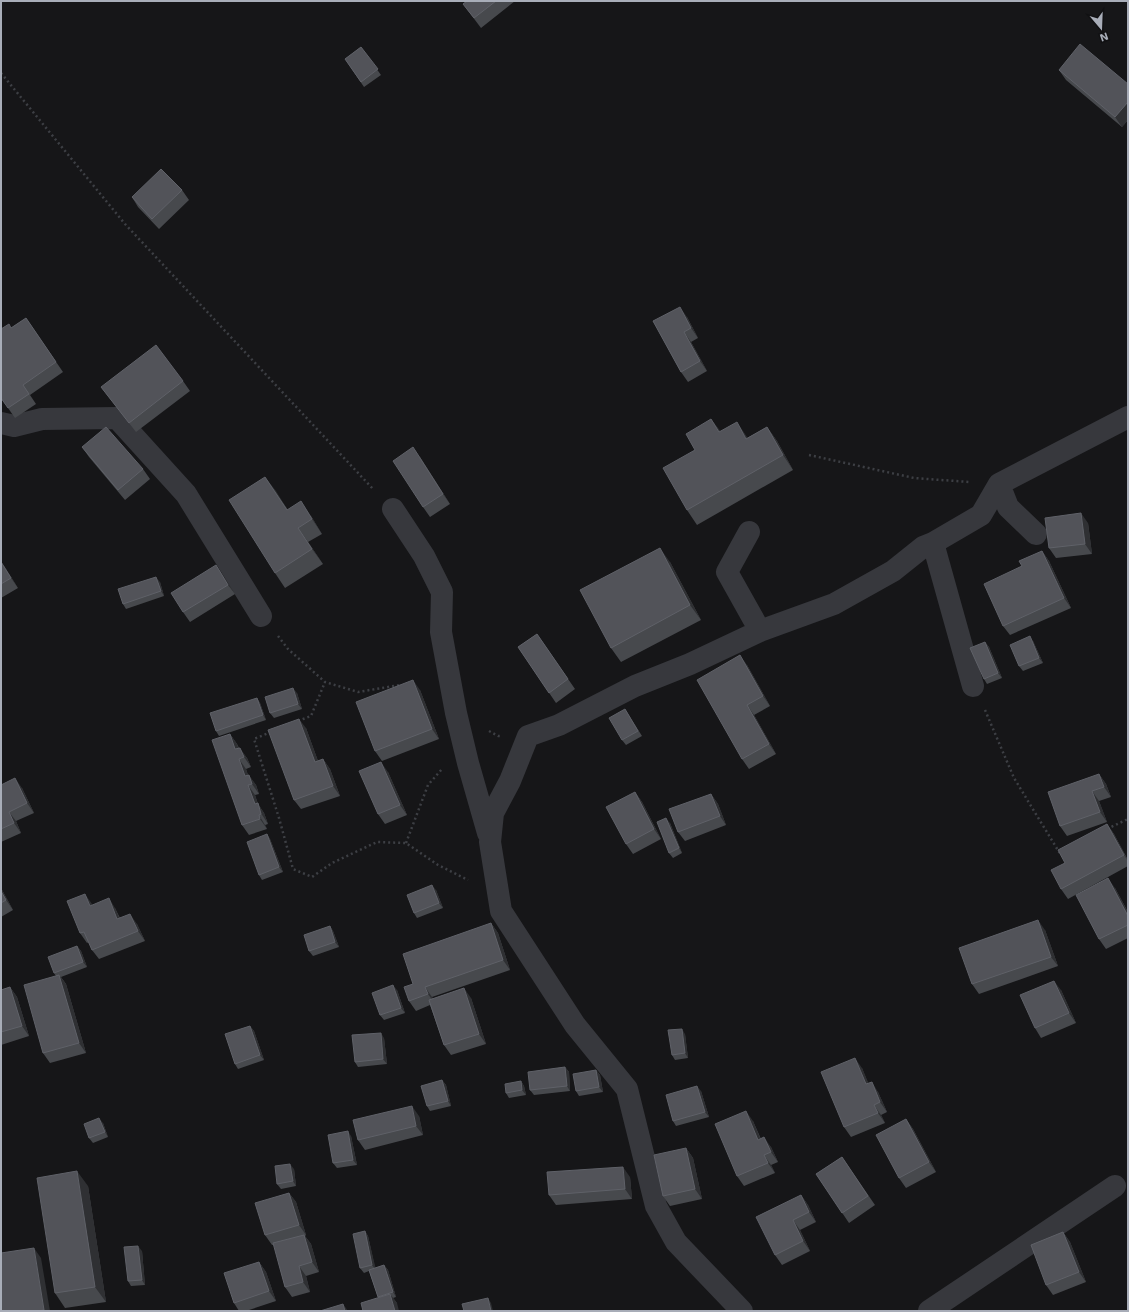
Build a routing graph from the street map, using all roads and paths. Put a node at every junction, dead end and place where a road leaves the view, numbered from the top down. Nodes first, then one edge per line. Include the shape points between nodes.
1 (1, 73) edge
2 (1128, 417) edge
3 (1, 423) edge
4 (809, 455) dead end
5 (999, 484) junction
6 (392, 509) joint
7 (748, 532) dead end
8 (1036, 534) dead end
9 (933, 543) junction
10 (261, 616) joint
11 (760, 631) junction
12 (325, 682) junction
13 (407, 684) edge
14 (973, 686) joint
15 (456, 713) junction
16 (297, 721) edge
17 (276, 730) edge
18 (528, 736) junction
19 (464, 745) junction
20 (1128, 819) edge
21 (1100, 832) edge
22 (490, 842) junction
23 (406, 843) junction
24 (1066, 849) edge
25 (471, 881) dead end
26 (1114, 1186) dead end
27 (742, 1311) edge
28 (929, 1311) edge

1 - 6 path via 125,224
2 - 5 street
3 - 10 street via 14,426 42,419 117,418 186,494
4 - 5 path via 914,478
5 - 8 street via 1008,507
5 - 9 street via 981,515
6 - 15 street via 424,556 442,592 441,632
7 - 11 street via 727,572
9 - 11 street via 923,547 893,571 834,604
9 - 14 street
10 - 12 path via 288,649
11 - 18 street via 690,664 635,686 559,725
12 - 13 path via 358,692
12 - 16 path via 311,716
14 - 24 path via 1018,784 1059,852
15 - 18 path via 498,736
15 - 19 street
17 - 23 path via 254,739 293,869 312,877 332,863 377,842
18 - 22 street via 510,781 492,813
19 - 22 street
19 - 23 path via 428,785
20 - 21 path
22 - 27 street via 501,911 575,1025 628,1089 656,1206 676,1242
23 - 25 path via 438,865
26 - 28 street

